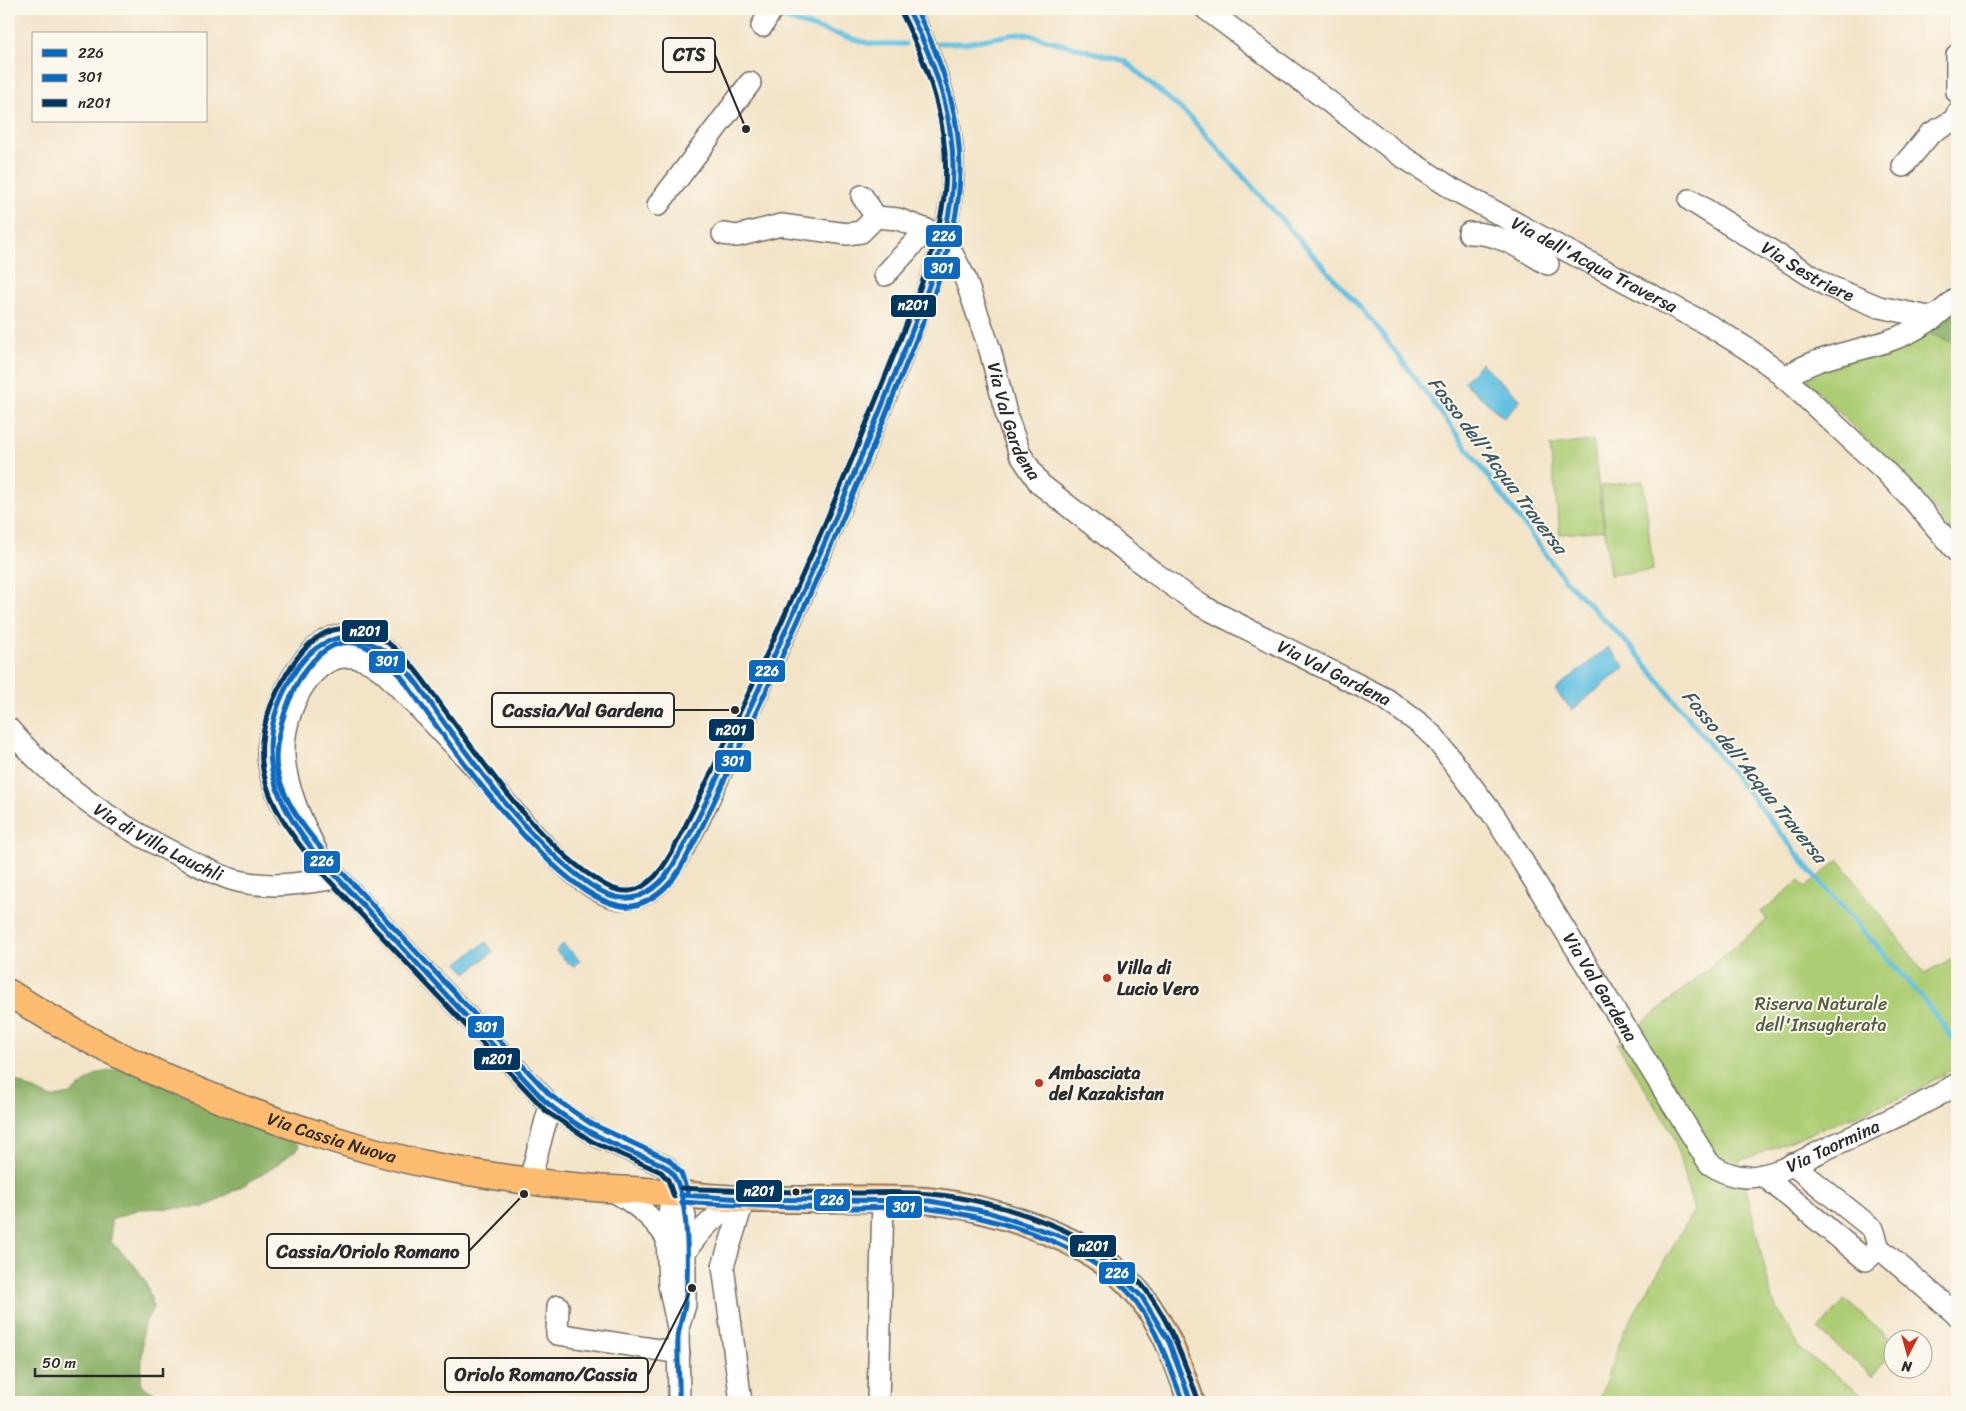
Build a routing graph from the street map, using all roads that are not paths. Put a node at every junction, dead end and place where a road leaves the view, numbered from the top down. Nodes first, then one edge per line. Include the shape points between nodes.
1 (908, 9) edge
2 (1206, 9) edge
3 (1957, 55) edge
4 (750, 83) dead end
5 (1957, 92) edge
6 (1957, 114) edge
7 (1903, 166) dead end
8 (862, 196) dead end
9 (1690, 200) dead end
10 (658, 205) dead end
11 (876, 218) junction
12 (1510, 232) junction
13 (934, 233) junction
14 (722, 234) dead end
15 (1469, 234) dead end
16 (1548, 264) dead end
17 (886, 274) dead end
18 (1957, 298) edge
19 (1934, 318) junction
20 (1784, 378) junction
21 (1957, 552) edge
22 (9, 729) edge
23 (337, 878) junction
24 (9, 993) edge
25 (1957, 1084) edge
26 (550, 1105) junction
27 (1704, 1157) joint
28 (1792, 1164) junction
29 (1763, 1174) junction
30 (530, 1180) junction
31 (611, 1190) junction
32 (681, 1194) junction
33 (744, 1199) junction
34 (883, 1199) junction
35 (667, 1238) junction
36 (1879, 1248) junction
37 (686, 1251) junction
38 (558, 1306) dead end
39 (1957, 1315) edge
40 (678, 1328) junction
41 (679, 1353) junction
42 (679, 1402) edge
43 (741, 1402) edge
44 (878, 1402) edge
45 (1191, 1402) edge

1 - 13 street via 926,43 949,120 952,180
2 - 12 street, Via dell'Acqua Traversa via 1400,155
3 - 5 street
4 - 10 street
6 - 7 street via 1954,120 1930,134
8 - 11 street
9 - 19 street, Via Sestriere via 1826,285 1880,307
11 - 13 street via 898,219
11 - 14 street via 861,232 847,234 781,225 737,236
12 - 15 street
12 - 16 street
12 - 20 street, Via dell'Acqua Traversa via 1712,327
13 - 17 street
13 - 23 street via 912,329 836,520 693,828 663,879 645,893 632,898 618,898 589,885 554,854 476,768 406,670 389,652 349,635 323,643 293,676 278,705 268,756 271,778 290,820
13 - 27 street, Via Val Gardena via 965,278 1020,454 1040,484 1202,606 1386,699 1435,738 1495,817
18 - 19 street
19 - 20 street via 1898,338 1818,360
20 - 21 street, Via dell'Acqua Traversa via 1898,483
22 - 23 street, Via di Villa Lauchli via 60,781 98,809 126,828 204,868 238,881 271,885
23 - 26 street
24 - 30 main road, Via Cassia Nuova via 88,1040 218,1100 398,1158
25 - 28 street, Via Taormina via 1933,1099
26 - 30 street
26 - 32 street via 597,1136 665,1166 675,1178
27 - 29 street, Via Taormina via 1725,1173 1737,1176
28 - 29 street, Via Taormina
28 - 36 street via 1873,1229
29 - 36 street via 1866,1260
30 - 31 main road, Via Cassia Nuova
31 - 32 main road, Via Cassia Nuova
31 - 35 street via 644,1211
32 - 33 main road, Via Cassia Nuova
32 - 35 street via 670,1206
32 - 37 street
33 - 34 main road, Via Cassia Nuova
33 - 37 street via 715,1215
33 - 43 street via 723,1266
34 - 44 street
34 - 45 main road, Via Cassia Nuova via 930,1201 994,1213 1063,1237 1096,1255 1134,1287 1154,1315 1170,1342
35 - 40 street via 669,1285
36 - 39 street
37 - 40 street via 685,1305
38 - 41 street via 557,1334
40 - 41 street
41 - 42 street

